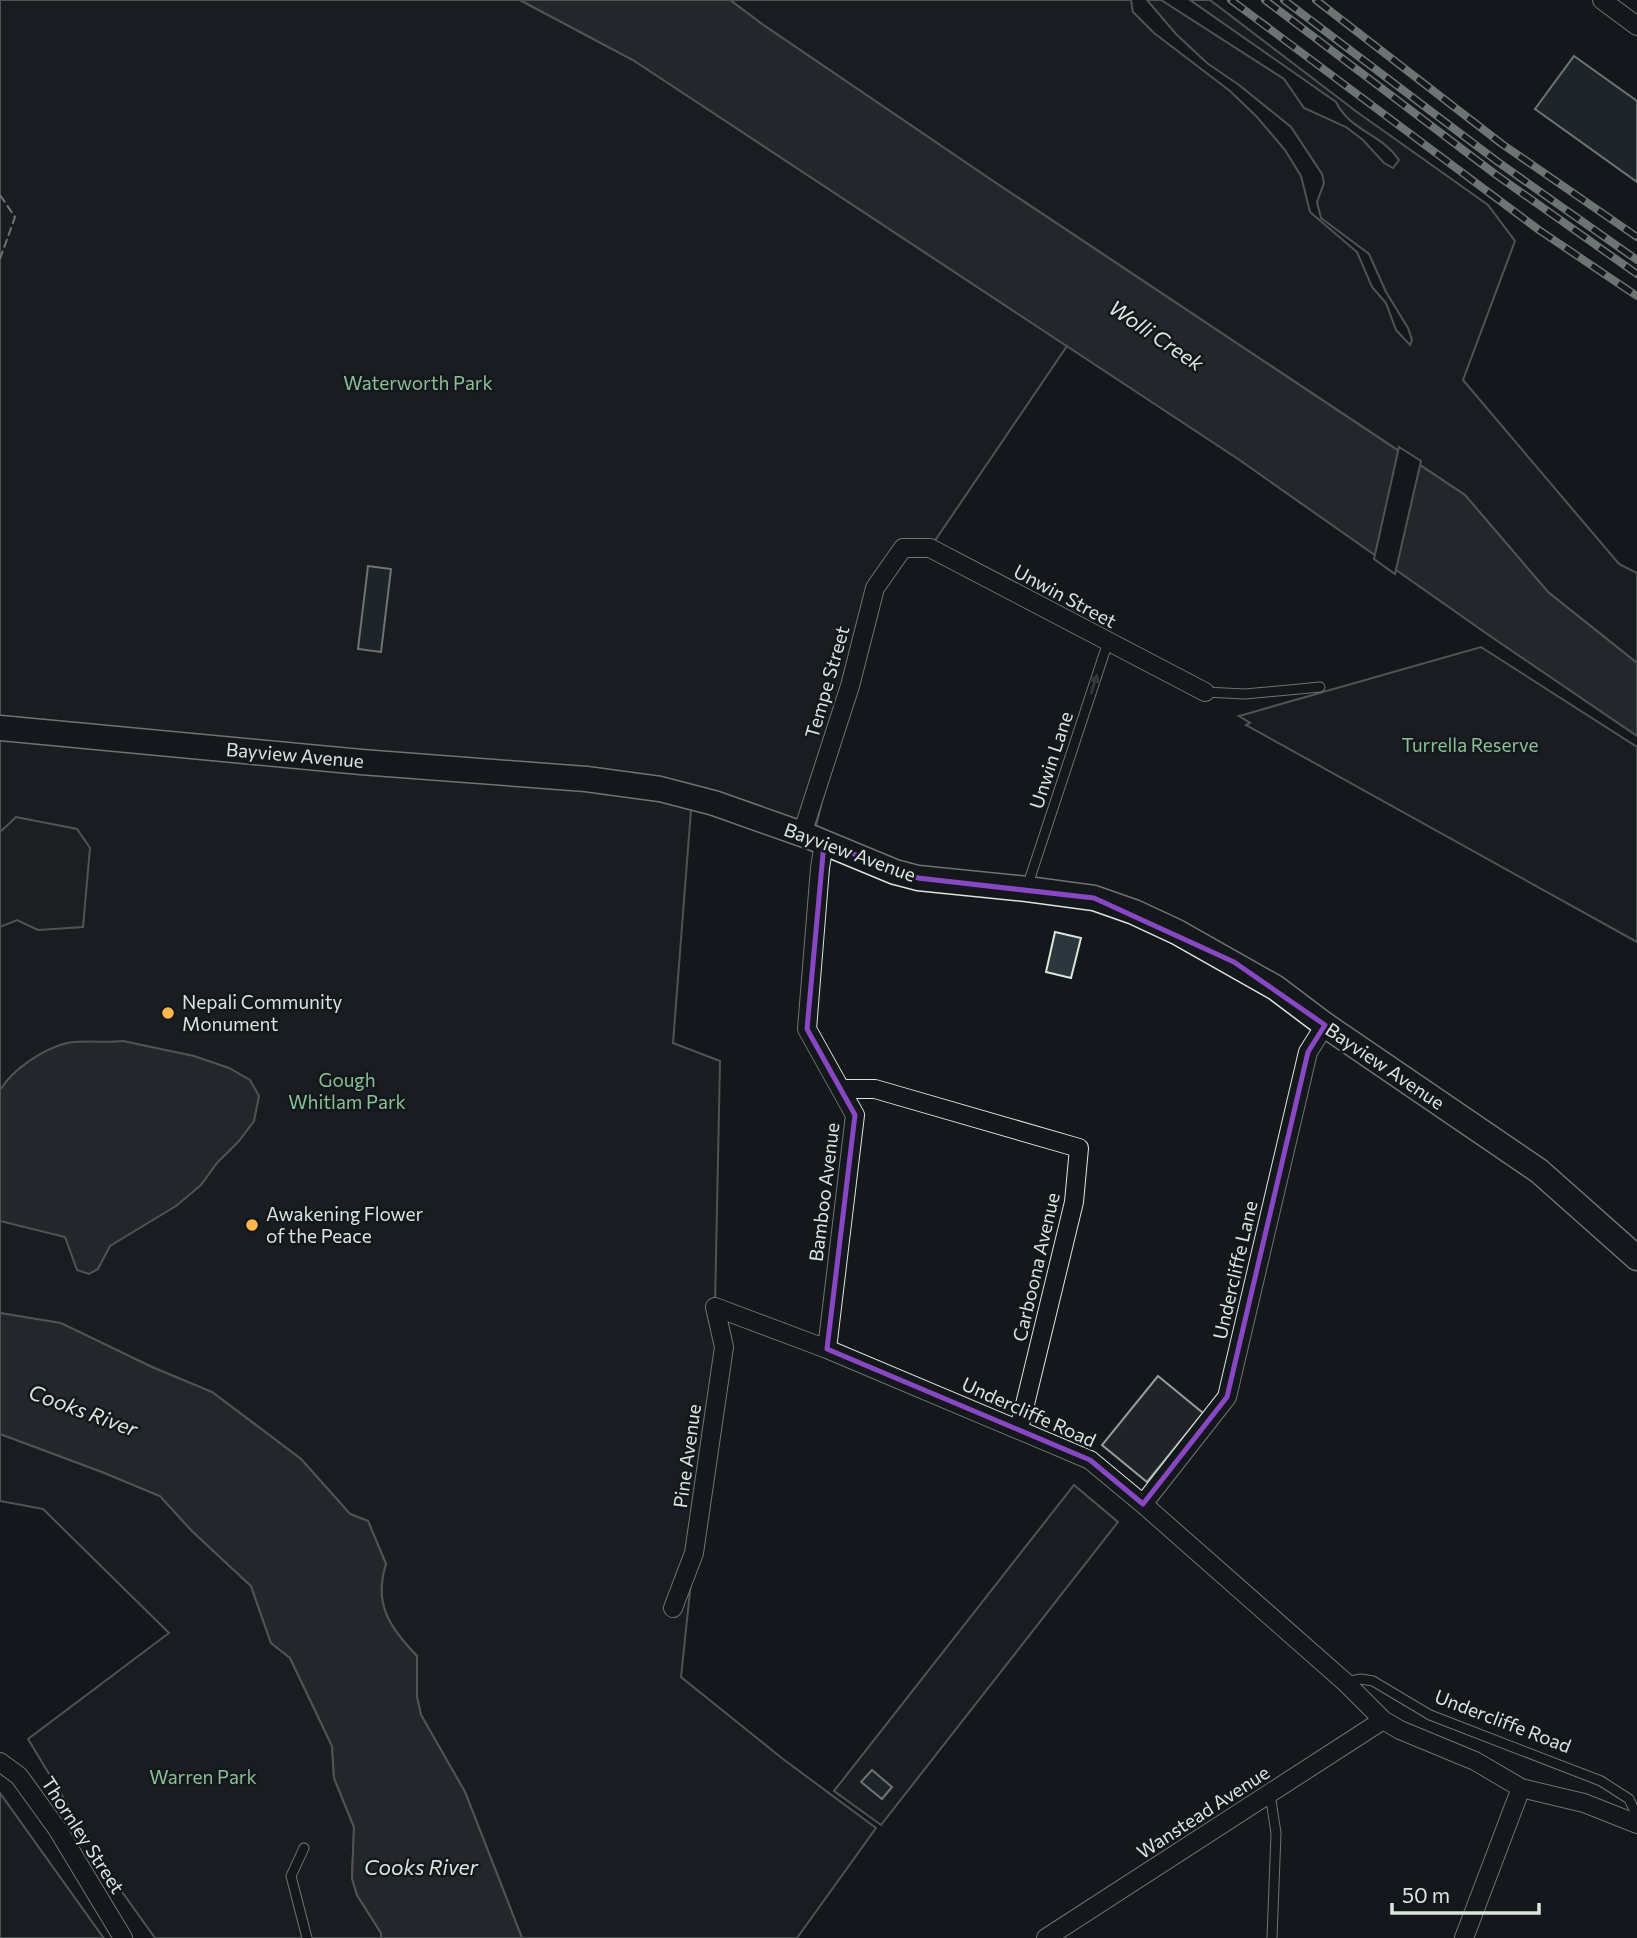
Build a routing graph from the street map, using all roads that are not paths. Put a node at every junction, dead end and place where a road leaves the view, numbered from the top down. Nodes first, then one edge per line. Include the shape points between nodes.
1 (1602, 0) edge
2 (1637, 26) edge
3 (903, 548) joint
4 (1108, 642) junction
5 (1320, 687) dead end
6 (1205, 692) joint
7 (0, 728) edge
8 (813, 838) junction
9 (1027, 889) junction
10 (1325, 1025) junction
11 (842, 1089) junction
12 (1637, 1258) edge
13 (715, 1307) joint
14 (827, 1349) junction
15 (1019, 1429) junction
16 (1143, 1504) junction
17 (673, 1608) dead end
18 (1345, 1682) junction
19 (1383, 1720) junction
20 (0, 1762) edge
21 (1521, 1788) junction
22 (1270, 1794) junction
23 (1637, 1816) edge
24 (1637, 1824) edge
25 (304, 1848) dead end
26 (123, 1938) edge
27 (307, 1938) edge
28 (1046, 1938) edge
29 (1272, 1938) edge
30 (1464, 1938) edge

1 - 2 street
3 - 4 street, Unwin Street via 930,548
3 - 8 street, Tempe Street via 875,587
4 - 6 street, Unwin Street
9 -> 4 lane, Unwin Lane
5 - 6 lane via 1245,694
7 - 8 main road, Bayview Avenue via 586,779 692,796
8 - 9 main road, Bayview Avenue via 918,878
8 - 11 street, Bamboo Avenue via 820,868 807,1029
9 - 10 main road, Bayview Avenue via 1094,898 1144,917 1234,962
10 - 12 main road, Bayview Avenue via 1539,1171
10 - 16 street, Undercliffe Lane via 1308,1052 1227,1397
11 - 14 street, Bamboo Avenue via 855,1115
11 - 15 street, Carboona Avenue via 875,1089 1079,1148 1074,1202
13 - 14 street, Undercliffe Road
13 - 17 street, Pine Avenue via 724,1347 694,1553
14 - 15 street, Undercliffe Road
15 - 16 street, Undercliffe Road via 1090,1460
16 - 18 street, Undercliffe Road
18 - 19 street, Undercliffe Road
18 - 23 lane, Undercliffe Road via 1373,1681 1421,1712 1601,1781 1629,1799
19 - 21 street, Undercliffe Road via 1475,1760
19 - 22 street, Wanstead Avenue
20 - 26 street, Thornley Street via 19,1776 58,1830
21 - 24 street, Undercliffe Road via 1584,1803
21 - 30 street
22 - 28 street, Wanstead Avenue
22 - 29 lane via 1276,1833
25 - 27 lane via 291,1876

